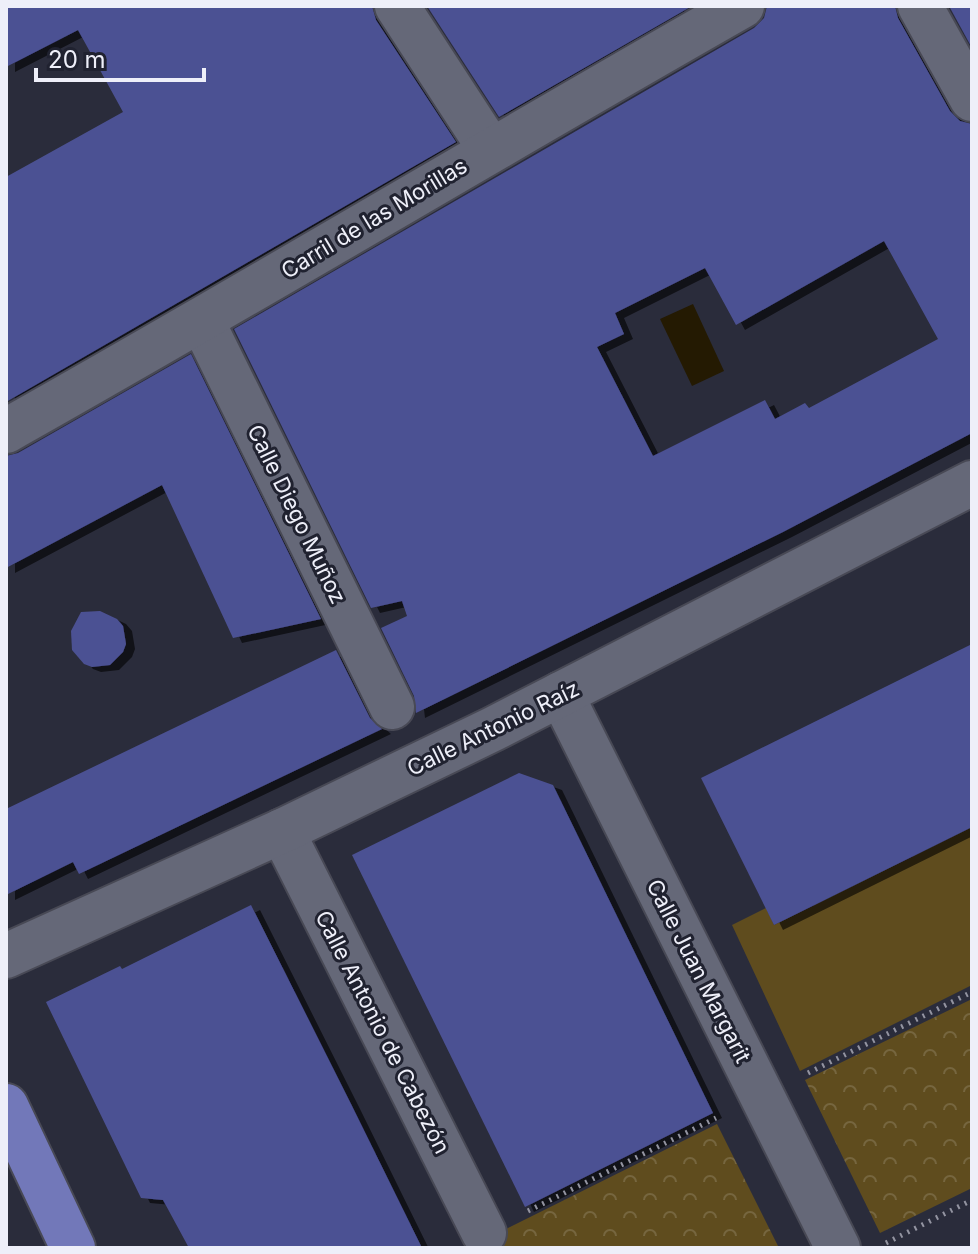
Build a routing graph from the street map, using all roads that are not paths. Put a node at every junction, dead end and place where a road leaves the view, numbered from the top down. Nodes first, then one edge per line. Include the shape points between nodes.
1 (397, 6) edge
2 (742, 6) edge
3 (920, 6) edge
4 (972, 99) edge
5 (490, 149) junction
6 (202, 321) junction
7 (6, 431) edge
8 (972, 483) edge
9 (561, 694) junction
10 (392, 707) dead end
11 (282, 831) junction
12 (6, 956) edge
13 (6, 1106) edge
14 (484, 1233) dead end
15 (73, 1248) edge
16 (838, 1248) edge

1 - 5 street
2 - 5 street, Carril de las Morillas
3 - 4 street
5 - 6 street, Carril de las Morillas
6 - 7 street, Carril de las Morillas
6 - 10 street, Calle Diego Muñoz
8 - 9 street, Calle Antonio Raíz
9 - 11 street, Calle Antonio Raíz
9 - 16 street, Calle Juan Margarit
11 - 12 street, Calle Antonio Raíz
11 - 14 street, Calle Antonio de Cabezón
13 - 15 main road

